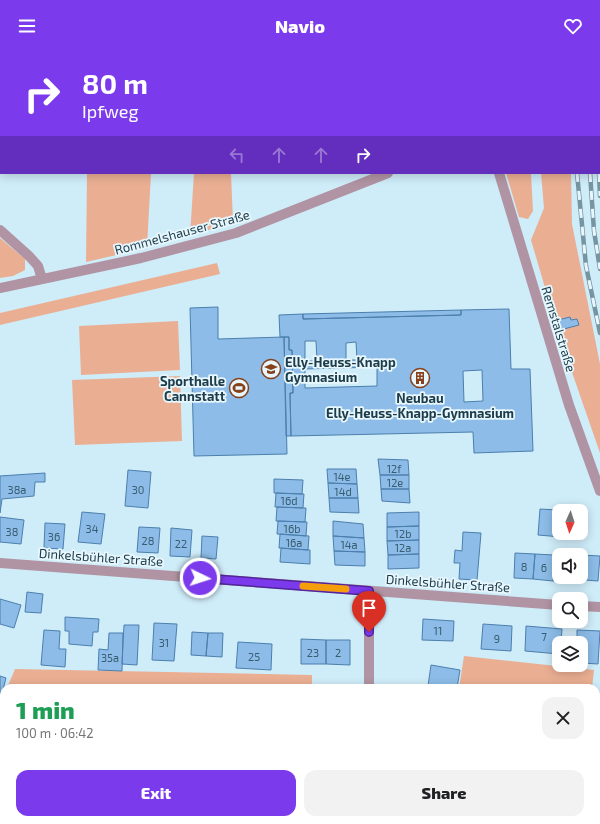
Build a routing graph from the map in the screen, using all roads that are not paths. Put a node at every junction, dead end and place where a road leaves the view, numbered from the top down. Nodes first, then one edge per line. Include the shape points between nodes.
1 (385, 174) edge
2 (499, 174) edge
3 (0, 230) edge
4 (42, 279) junction
5 (0, 288) edge
6 (600, 491) edge
7 (0, 563) edge
8 (369, 591) junction
9 (552, 604) edge
10 (588, 606) edge
11 (600, 607) edge
12 (369, 684) edge

1 - 4 street, Rommelshauser Straße via 236,233 141,258
2 - 6 street, Remstalstraße via 569,405
3 - 4 street via 38,266
4 - 5 street, Rommelshauser Straße
7 - 8 street, Dinkelsbühler Straße
8 - 9 street, Dinkelsbühler Straße
8 - 12 street
10 - 11 street

